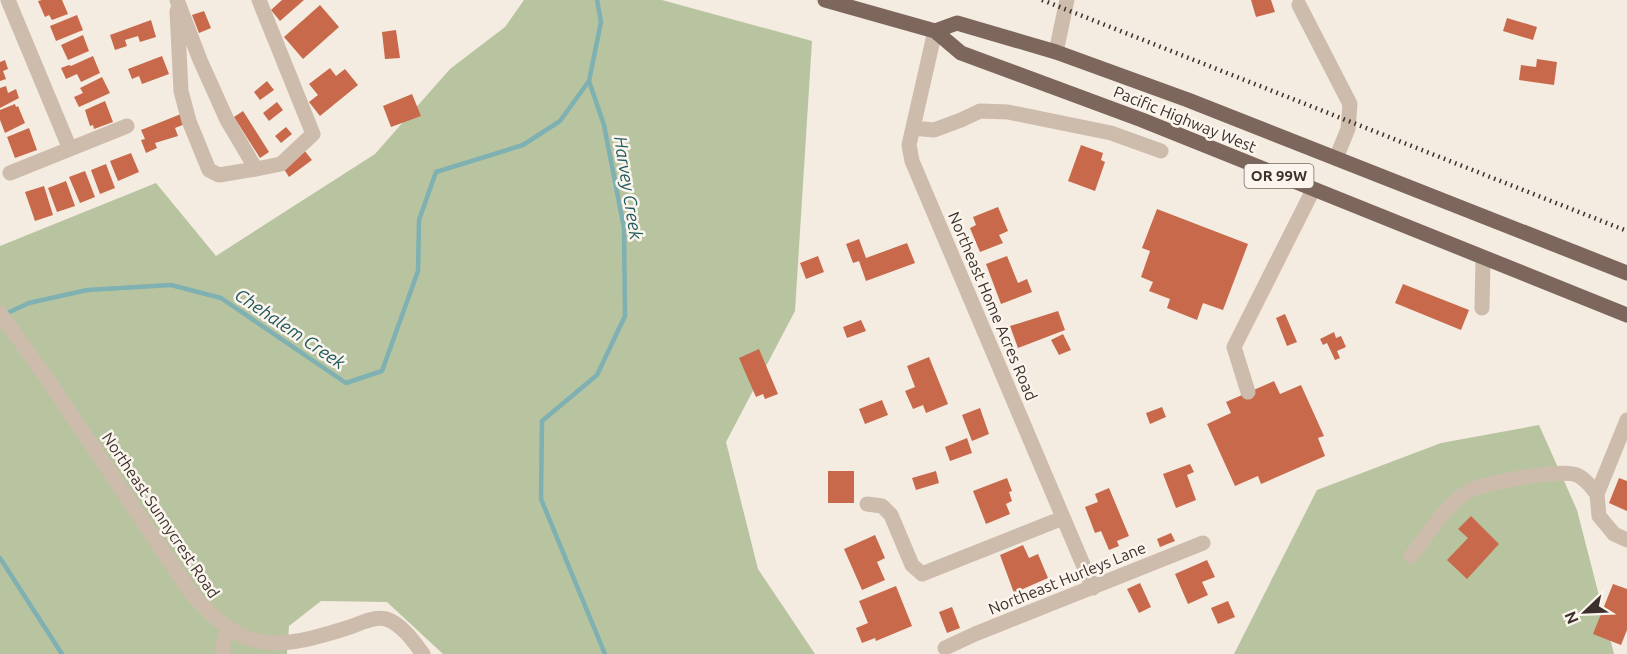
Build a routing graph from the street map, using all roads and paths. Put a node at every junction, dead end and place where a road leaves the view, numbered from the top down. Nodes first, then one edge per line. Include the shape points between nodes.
1 (8, 0) edge
2 (177, 0) edge
3 (259, 0) edge
4 (825, 0) edge
5 (1067, 0) edge
6 (1299, 5) dead end
7 (935, 31) junction
8 (1056, 52) junction
9 (127, 126) dead end
10 (914, 128) junction
11 (70, 149) junction
12 (1161, 151) dead end
13 (1336, 158) junction
14 (256, 169) junction
15 (10, 173) dead end
16 (1313, 190) junction
17 (1483, 258) junction
18 (1627, 273) edge
19 (1482, 308) dead end
20 (0, 314) edge
21 (1627, 315) edge
22 (1248, 393) dead end
23 (1627, 420) edge
24 (1597, 494) junction
25 (867, 504) dead end
26 (1063, 518) junction
27 (1627, 540) edge
28 (1203, 543) dead end
29 (1411, 556) dead end
30 (1093, 588) junction
31 (227, 631) junction
32 (945, 648) dead end
33 (224, 654) edge
34 (423, 654) edge

1 - 11 street
2 - 14 street via 227,120
2 - 14 street via 181,91 209,170 219,175
3 - 14 street via 313,134 281,164
4 - 7 main road, Pacific Highway West / OR 99W
5 - 8 street
6 - 13 street via 1350,104 1348,129
7 - 8 main road, Pacific Highway West / OR 99W via 957,23
7 - 10 street, Northeast Home Acres Road
7 - 16 main road, Pacific Highway West / OR 99W via 961,53 1142,120
8 - 13 main road, Pacific Highway West / OR 99W
9 - 11 street
10 - 12 street via 934,130 980,111 1008,112 1111,133
10 - 26 street, Northeast Home Acres Road via 909,145 912,161
11 - 15 street
13 - 18 main road, Pacific Highway West / OR 99W
16 - 17 main road, Pacific Highway West / OR 99W
16 - 22 street via 1234,347
17 - 19 street
17 - 21 main road, Pacific Highway West / OR 99W
20 - 31 street, Northeast Sunnycrest Road via 192,594
23 - 24 street
24 - 27 street via 1599,516 1614,534
24 - 29 street via 1587,482 1571,473 1503,481 1470,491 1447,511
25 - 26 street via 882,506 891,515 912,565 922,574
26 - 30 street, Northeast Home Acres Road
28 - 30 street, Northeast Hurleys Lane
30 - 32 street, Northeast Hurleys Lane
31 - 33 street
31 - 34 street, Northeast Sunnycrest Road via 256,645 295,645 370,620 387,619

